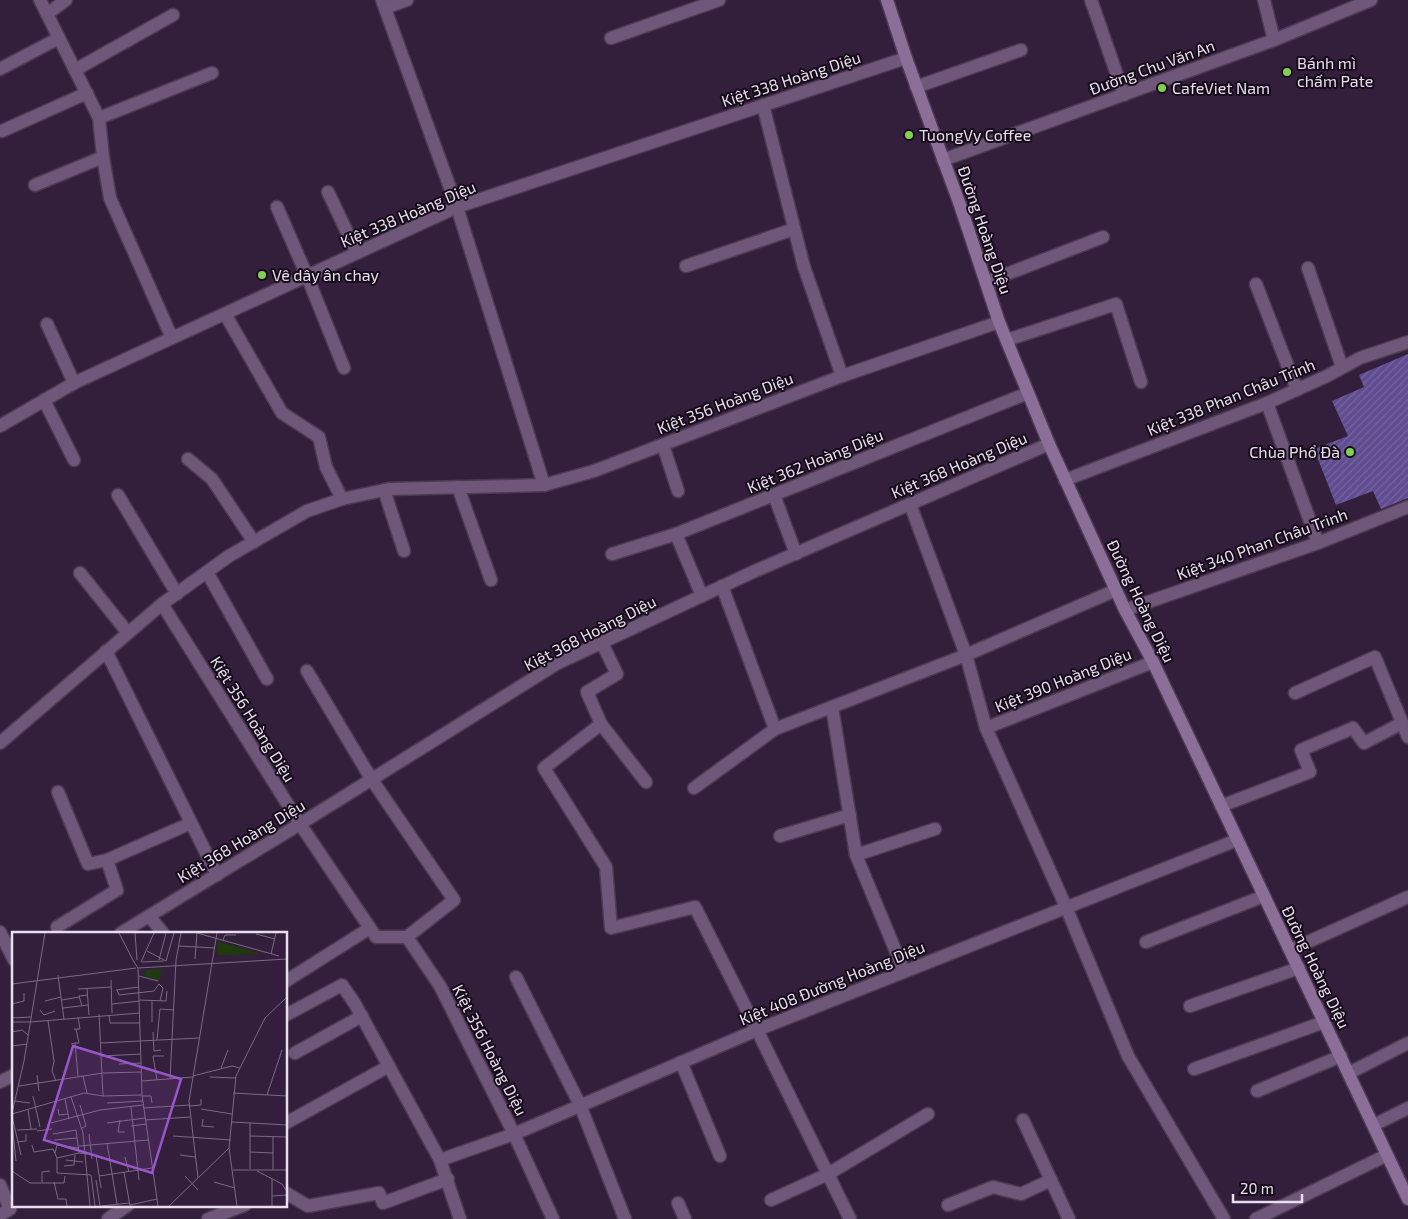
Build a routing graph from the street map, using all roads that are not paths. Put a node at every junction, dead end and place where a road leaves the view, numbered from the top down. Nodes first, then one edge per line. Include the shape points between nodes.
1 (40, 0) edge
2 (66, 0) edge
3 (407, 0) edge
4 (719, 0) edge
5 (887, 0) edge
6 (1091, 0) edge
7 (1264, 0) edge
8 (1371, 0) edge
9 (384, 4) edge
10 (47, 14) junction
11 (172, 15) dead end
12 (59, 38) junction
13 (611, 38) dead end
14 (1274, 40) junction
15 (1021, 50) dead end
16 (906, 58) junction
17 (0, 69) edge
18 (75, 70) junction
19 (212, 73) dead end
20 (916, 87) junction
21 (87, 93) junction
22 (1124, 95) junction
23 (763, 105) junction
24 (99, 118) junction
25 (2, 131) dead end
26 (103, 157) junction
27 (943, 160) junction
28 (35, 185) dead end
29 (328, 192) dead end
30 (277, 207) dead end
31 (457, 207) junction
32 (794, 229) junction
33 (1103, 237) dead end
34 (357, 253) junction
35 (686, 266) dead end
36 (1308, 268) dead end
37 (307, 276) junction
38 (986, 282) junction
39 (1256, 284) dead end
40 (225, 314) junction
41 (999, 322) junction
42 (47, 324) dead end
43 (172, 338) junction
44 (1007, 340) junction
45 (1408, 342) edge
46 (1342, 367) junction
47 (344, 368) dead end
48 (842, 376) junction
49 (1141, 382) dead end
50 (74, 383) junction
51 (1297, 390) junction
52 (1028, 393) junction
53 (44, 400) junction
54 (1267, 402) junction
55 (0, 426) edge
56 (1049, 444) junction
57 (662, 445) junction
58 (188, 459) dead end
59 (74, 460) dead end
60 (1065, 480) junction
61 (544, 485) junction
62 (458, 487) junction
63 (384, 490) junction
64 (678, 491) dead end
65 (118, 495) dead end
66 (774, 495) junction
67 (342, 499) junction
68 (910, 504) junction
69 (1408, 506) edge
70 (676, 534) junction
71 (254, 542) junction
72 (1318, 543) junction
73 (404, 550) dead end
74 (612, 554) dead end
75 (796, 554) junction
76 (206, 572) junction
77 (80, 573) dead end
78 (492, 580) dead end
79 (722, 586) junction
80 (1116, 590) junction
81 (177, 594) junction
82 (702, 596) junction
83 (162, 604) junction
84 (1125, 610) junction
85 (128, 633) junction
86 (602, 643) junction
87 (106, 651) junction
88 (966, 655) junction
89 (1153, 662) junction
90 (307, 671) dead end
91 (267, 679) dead end
92 (1295, 693) dead end
93 (832, 707) junction
94 (1402, 723) junction
95 (601, 724) junction
96 (986, 728) junction
97 (775, 729) junction
98 (1408, 737) edge
99 (0, 743) edge
100 (372, 780) junction
101 (646, 782) dead end
102 (694, 788) dead end
103 (58, 792) dead end
104 (1221, 806) junction
105 (850, 815) junction
106 (191, 823) junction
107 (300, 824) junction
108 (935, 830) dead end
109 (780, 836) dead end
110 (1237, 840) junction
111 (856, 855) junction
112 (107, 860) junction
113 (217, 875) junction
114 (1264, 896) junction
115 (1408, 897) edge
116 (1066, 907) junction
117 (149, 916) junction
118 (57, 927) dead end
119 (370, 928) junction
120 (0, 932) edge
121 (123, 932) edge
122 (163, 932) edge
123 (407, 937) junction
124 (1146, 942) dead end
125 (1290, 950) junction
126 (12, 956) edge
127 (1299, 968) junction
128 (904, 971) junction
129 (516, 976) dead end
130 (288, 980) edge
131 (1190, 1006) dead end
132 (288, 1015) edge
133 (362, 1016) junction
134 (1324, 1022) junction
135 (757, 1030) junction
136 (1408, 1043) edge
137 (296, 1053) dead end
138 (1341, 1056) junction
139 (681, 1062) junction
140 (389, 1066) junction
141 (1194, 1069) dead end
142 (1349, 1073) junction
143 (12, 1076) edge
144 (0, 1082) edge
145 (1256, 1091) dead end
146 (580, 1105) junction
147 (1408, 1108) edge
148 (928, 1114) dead end
149 (1023, 1120) dead end
150 (288, 1122) edge
151 (1374, 1125) junction
152 (514, 1134) junction
153 (1387, 1155) junction
154 (720, 1156) dead end
155 (440, 1160) junction
156 (828, 1174) junction
157 (448, 1180) junction
158 (1051, 1180) junction
159 (0, 1185) edge
160 (288, 1194) edge
161 (1408, 1199) edge
162 (771, 1200) dead end
163 (678, 1203) dead end
164 (948, 1205) dead end
165 (127, 1206) edge
166 (243, 1206) edge
167 (0, 1215) edge
168 (848, 1216) edge
169 (108, 1219) edge
170 (208, 1219) edge
171 (460, 1219) edge
172 (553, 1219) edge
173 (625, 1219) edge
174 (685, 1219) edge
175 (835, 1219) edge
176 (1069, 1219) edge
177 (1224, 1219) edge
178 (1256, 1219) edge

1 - 10 street
2 - 10 street
3 - 9 street
4 - 13 street
5 - 16 main road, Đường Hoàng Diệu
6 - 22 street
7 - 14 street
8 - 14 street, Đường Chu Văn An
9 - 31 street
10 - 12 street
11 - 18 street
12 - 17 street
12 - 18 street
14 - 22 street, Đường Chu Văn An
15 - 20 street
16 - 20 main road, Đường Hoàng Diệu
16 - 23 street, Kiệt 338 Hoàng Diệu
18 - 21 street
19 - 24 street
20 - 27 main road, Đường Hoàng Diệu
21 - 24 street
21 - 25 street
22 - 27 street, Đường Chu Văn An
23 - 31 street, Kiệt 338 Hoàng Diệu
23 - 32 street
24 - 26 street
26 - 28 street
26 - 43 street via 110,198
27 - 38 main road, Đường Hoàng Diệu
29 - 34 street
30 - 37 street
31 - 34 street, Kiệt 338 Hoàng Diệu
31 - 61 street
32 - 35 street
32 - 48 street
33 - 38 street
34 - 37 street, Kiệt 338 Hoàng Diệu
36 - 46 street
37 - 40 street, Kiệt 338 Hoàng Diệu
37 - 47 street
38 - 41 main road, Đường Hoàng Diệu
39 - 51 street
40 - 43 street, Kiệt 338 Hoàng Diệu
40 - 67 street via 282,413 319,438 326,467
41 - 44 main road, Đường Hoàng Diệu
41 - 48 street, Kiệt 356 Hoàng Diệu
42 - 50 street
43 - 50 street, Kiệt 338 Hoàng Diệu
44 - 49 street via 1116,304
44 - 52 main road, Đường Hoàng Diệu
45 - 46 street, Kiệt 338 Phan Châu Trinh
46 - 51 street, Kiệt 338 Phan Châu Trinh
48 - 57 street, Kiệt 356 Hoàng Diệu
50 - 53 street, Kiệt 338 Hoàng Diệu
51 - 54 street, Kiệt 338 Phan Châu Trinh
52 - 56 main road, Đường Hoàng Diệu
52 - 66 street, Kiệt 362 Hoàng Diệu
53 - 55 street, Kiệt 338 Hoàng Diệu
53 - 59 street
54 - 60 street, Kiệt 338 Phan Châu Trinh
54 - 72 street
56 - 60 main road, Đường Hoàng Diệu
56 - 68 street, Kiệt 368 Hoàng Diệu
57 - 61 street, Kiệt 356 Hoàng Diệu via 594,471
57 - 64 street
58 - 71 street via 212,479
60 - 80 main road, Đường Hoàng Diệu
61 - 62 street, Kiệt 356 Hoàng Diệu
62 - 63 street, Kiệt 356 Hoàng Diệu
62 - 78 street
63 - 67 street, Kiệt 356 Hoàng Diệu
63 - 73 street
65 - 81 street
66 - 70 street, Kiệt 362 Hoàng Diệu
66 - 75 street
67 - 71 street, Kiệt 356 Hoàng Diệu via 307,511
68 - 75 street, Kiệt 368 Hoàng Diệu
68 - 88 street
69 - 72 street, Kiệt 340 Phan Châu Trinh
70 - 74 street, Kiệt 362 Hoàng Diệu
70 - 82 street
71 - 76 street, Kiệt 356 Hoàng Diệu
72 - 84 street, Kiệt 340 Phan Châu Trinh
75 - 79 street, Kiệt 368 Hoàng Diệu
76 - 81 street, Kiệt 356 Hoàng Diệu
76 - 91 street
77 - 85 street
79 - 82 street, Kiệt 368 Hoàng Diệu
79 - 97 street
80 - 84 main road, Đường Hoàng Diệu
80 - 88 street
81 - 83 street, Kiệt 356 Hoàng Diệu
82 - 86 street, Kiệt 368 Hoàng Diệu
83 - 85 street, Kiệt 356 Hoàng Diệu
83 - 107 street, Kiệt 356 Hoàng Diệu
84 - 89 main road, Đường Hoàng Diệu
85 - 87 street, Kiệt 356 Hoàng Diệu
86 - 95 street via 617,674 587,692
86 - 100 street, Kiệt 368 Hoàng Diệu via 558,663
87 - 99 street, Kiệt 356 Hoàng Diệu
87 - 106 street
88 - 93 street
88 - 96 street
89 - 96 street, Kiệt 390 Hoàng Diệu
89 - 104 main road, Đường Hoàng Diệu
90 - 100 street
92 - 94 street via 1375,657
93 - 97 street
93 - 105 street
94 - 98 street
94 - 104 street via 1364,743 1354,728 1301,750 1310,772
95 - 101 street
95 - 135 street via 544,768 606,867 611,928 695,907
96 - 116 street
97 - 102 street
100 - 107 street, Kiệt 368 Hoàng Diệu
100 - 123 street via 454,900
103 - 112 street via 88,864
104 - 110 main road, Đường Hoàng Diệu
105 - 109 street
105 - 111 street
106 - 112 street
106 - 113 street
107 - 113 street, Kiệt 368 Hoàng Diệu
107 - 119 street, Kiệt 356 Hoàng Diệu
108 - 111 street
110 - 114 main road, Đường Hoàng Diệu
110 - 116 street, Kiệt 408 Đường Hoàng Diệu
111 - 128 street
112 - 118 street via 117,890
113 - 117 street, Kiệt 368 Hoàng Diệu
114 - 124 street
114 - 125 main road, Đường Hoàng Diệu
115 - 125 street
116 - 128 street, Kiệt 408 Đường Hoàng Diệu
116 - 177 street via 1128,1056
117 - 121 street, Kiệt 368 Hoàng Diệu
117 - 122 street
119 - 123 street via 376,937
119 - 130 street
120 - 126 street
123 - 152 street, Kiệt 356 Hoàng Diệu via 440,986
125 - 127 main road, Đường Hoàng Diệu
127 - 131 street
127 - 134 main road, Đường Hoàng Diệu
128 - 135 street, Kiệt 408 Đường Hoàng Diệu
129 - 146 street
132 - 133 street via 342,986
133 - 137 street
133 - 140 street
134 - 138 main road, Đường Hoàng Diệu
134 - 141 street
135 - 139 street, Kiệt 408 Đường Hoàng Diệu
135 - 156 street
136 - 142 street
138 - 142 main road, Đường Hoàng Diệu
138 - 145 street
139 - 146 street, Kiệt 408 Đường Hoàng Diệu
139 - 154 street
140 - 150 street
140 - 155 street
142 - 151 main road, Đường Hoàng Diệu
143 - 144 street
146 - 152 street, Kiệt 408 Đường Hoàng Diệu
146 - 173 street
147 - 151 street
148 - 156 street
149 - 158 street
151 - 153 main road, Đường Hoàng Diệu
152 - 155 street, Kiệt 408 Đường Hoàng Diệu
152 - 172 street, Kiệt 356 Hoàng Diệu
153 - 161 main road, Đường Hoàng Diệu
153 - 178 street
155 - 157 street
156 - 162 street
156 - 168 street
157 - 160 street via 383,1203 379,1193 308,1206
157 - 171 street
158 - 164 street via 1022,1194 993,1187
158 - 176 street
159 - 167 street via 10,1209
163 - 174 street
165 - 169 street
166 - 170 street
168 - 175 street

